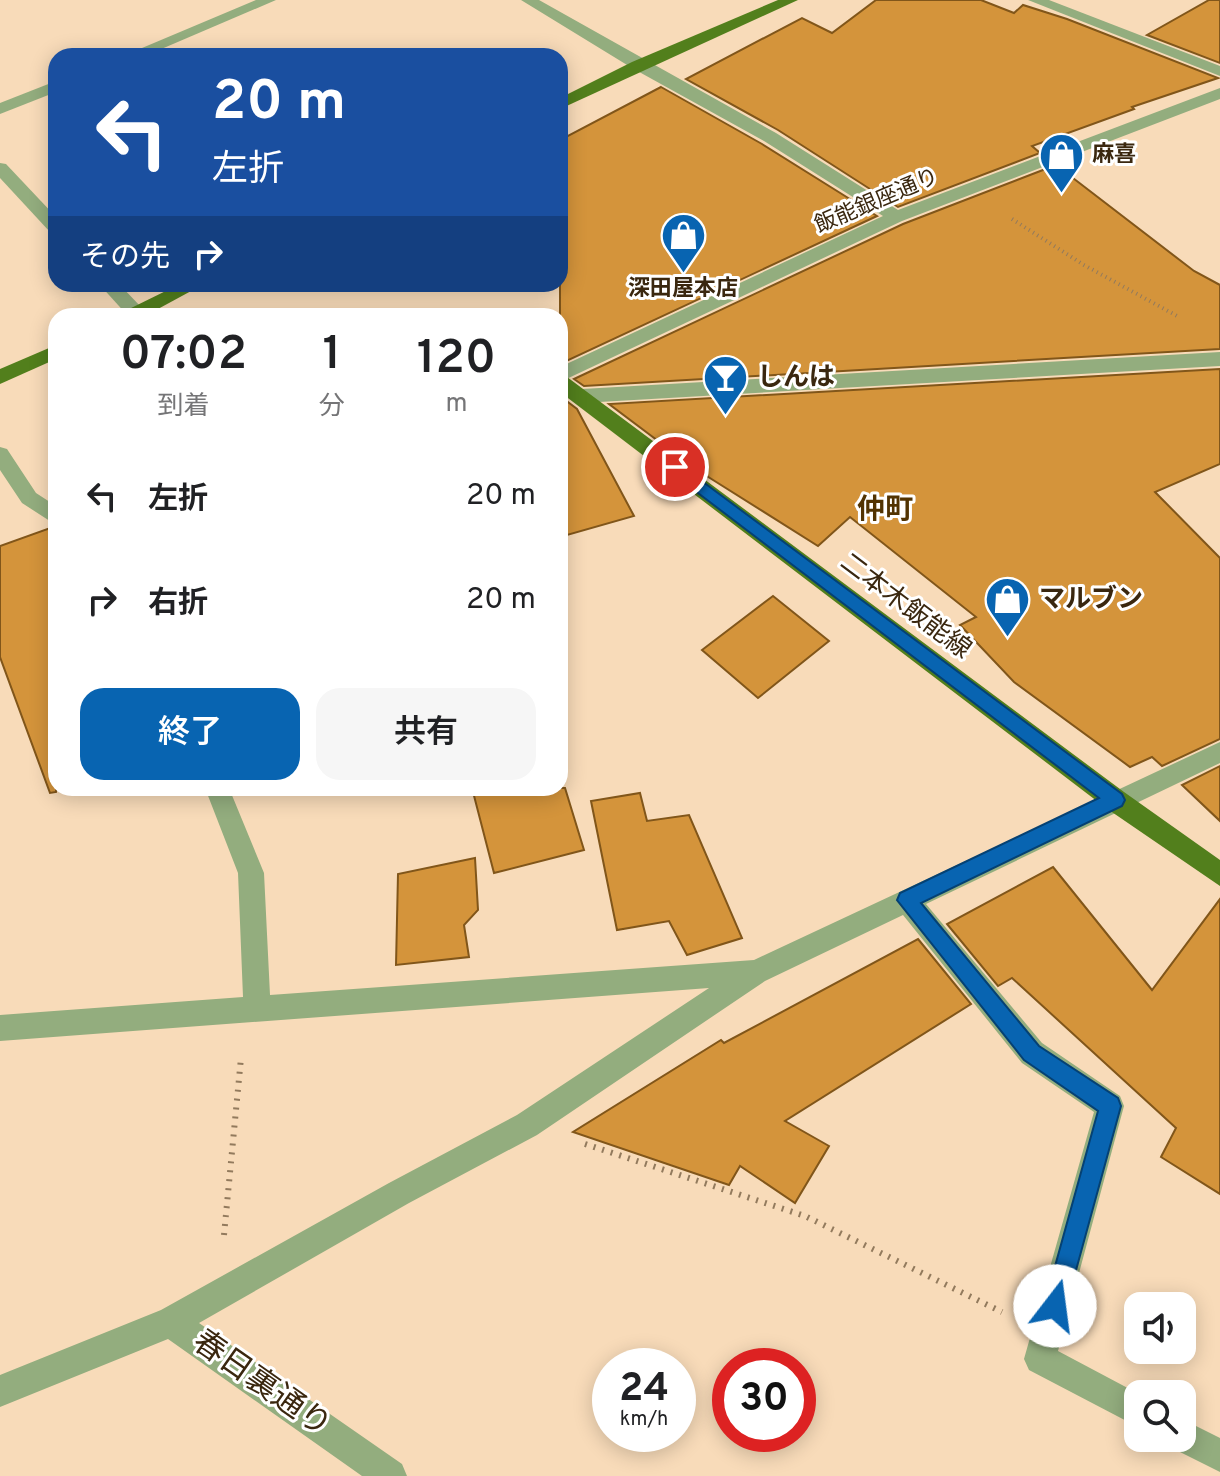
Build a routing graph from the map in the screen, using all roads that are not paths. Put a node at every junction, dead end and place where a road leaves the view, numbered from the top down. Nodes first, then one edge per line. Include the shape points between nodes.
1 (269, 0) edge
2 (528, 0) edge
3 (791, 0) edge
4 (1035, 0) edge
5 (151, 48) edge
6 (638, 65) junction
7 (1220, 71) edge
8 (48, 89) edge
9 (1220, 93) edge
10 (568, 100) edge
11 (0, 109) edge
12 (0, 168) edge
13 (896, 217) junction
14 (48, 219) edge
15 (115, 292) edge
16 (180, 292) edge
17 (129, 308) edge
18 (149, 308) edge
19 (48, 355) edge
20 (1220, 359) edge
21 (568, 371) edge
22 (0, 377) edge
23 (568, 387) edge
24 (582, 396) junction
25 (0, 454) edge
26 (48, 511) edge
27 (1220, 752) edge
28 (220, 796) edge
29 (1115, 800) junction
30 (1220, 874) edge
31 (907, 900) junction
32 (756, 972) junction
33 (252, 1010) junction
34 (0, 1028) edge
35 (171, 1322) junction
36 (0, 1391) edge
37 (1124, 1404) edge
38 (1196, 1443) edge
39 (1220, 1456) edge
40 (390, 1476) edge

1 - 5 street
2 - 6 street
3 - 6 main road
4 - 7 street
6 - 10 main road
6 - 13 street via 770,137
8 - 11 street
9 - 13 street, 飯能銀座通り
12 - 14 street
13 - 21 street, 飯能銀座通り
15 - 17 street
16 - 18 main road
19 - 22 main road
20 - 24 street
23 - 24 main road, 二本木飯能線
24 - 29 main road, 二本木飯能線
25 - 26 street via 29,498
27 - 29 street
28 - 33 street via 251,873
29 - 30 main road, 二本木飯能線
29 - 31 street
31 - 32 street
31 - 37 street via 1032,1053 1110,1106 1040,1359
32 - 33 street
32 - 35 street via 527,1125
33 - 34 street
35 - 36 street
35 - 40 street, 春日裏通り
38 - 39 street

